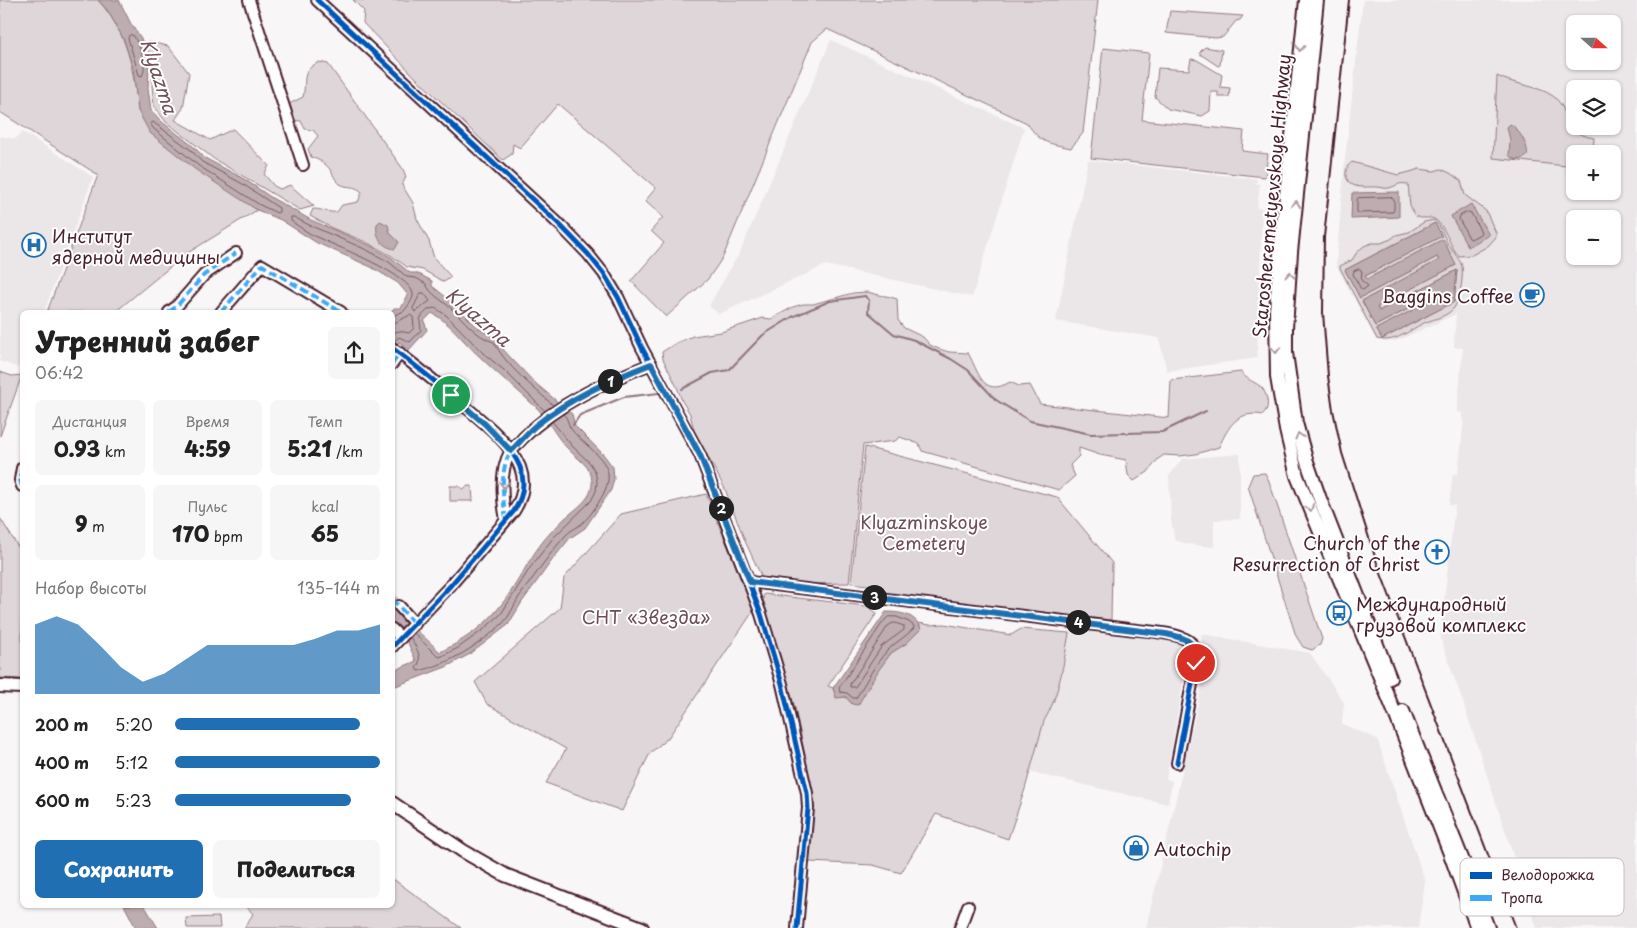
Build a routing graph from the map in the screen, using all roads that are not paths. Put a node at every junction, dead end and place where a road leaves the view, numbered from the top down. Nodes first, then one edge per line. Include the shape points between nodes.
1 (249, 0) edge
2 (317, 0) edge
3 (1306, 0) edge
4 (1317, 0) edge
5 (303, 165) dead end
6 (236, 253) dead end
7 (176, 310) edge
8 (223, 310) edge
9 (337, 310) edge
10 (396, 350) edge
11 (651, 364) junction
12 (511, 451) junction
13 (506, 520) junction
14 (750, 582) junction
15 (399, 606) tunnel mouth
16 (414, 624) junction
17 (395, 632) edge
18 (401, 638) junction
19 (395, 644) edge
20 (0, 686) edge
21 (20, 687) edge
22 (1176, 763) dead end
23 (395, 804) edge
24 (1462, 858) edge
25 (1460, 881) edge
26 (968, 906) dead end
27 (1473, 916) edge
28 (1484, 916) edge
29 (642, 928) edge
30 (797, 928) edge
31 (960, 928) edge
32 (1477, 928) edge
33 (1488, 928) edge

1 - 5 street
2 - 11 street via 588,254 618,298
3 -> 25 main road, Starosheremetyevskoye Highway via 1276,310 1277,377 1286,430 1297,476
24 -> 4 main road, Starosheremetyevskoye Highway via 1320,499 1296,423 1286,353 1286,328
6 - 7 street via 204,275
8 - 9 street via 262,265
10 - 12 street via 485,424
11 - 12 street via 578,397 535,427
11 - 14 street via 700,455
12 -> 13 street via 505,466 503,486
12 - 13 street via 520,467 523,485 520,501
13 - 16 street
14 - 22 street via 1178,636 1194,645 1196,663
14 - 30 street via 782,684 807,793
15 - 16 street
16 - 18 street
17 - 18 street
18 - 19 street
20 - 21 main road
23 - 29 main road via 463,851 505,875
26 - 31 street
27 -> 32 main road, Starosheremetyevskoye Highway
33 -> 28 main road, Starosheremetyevskoye Highway

